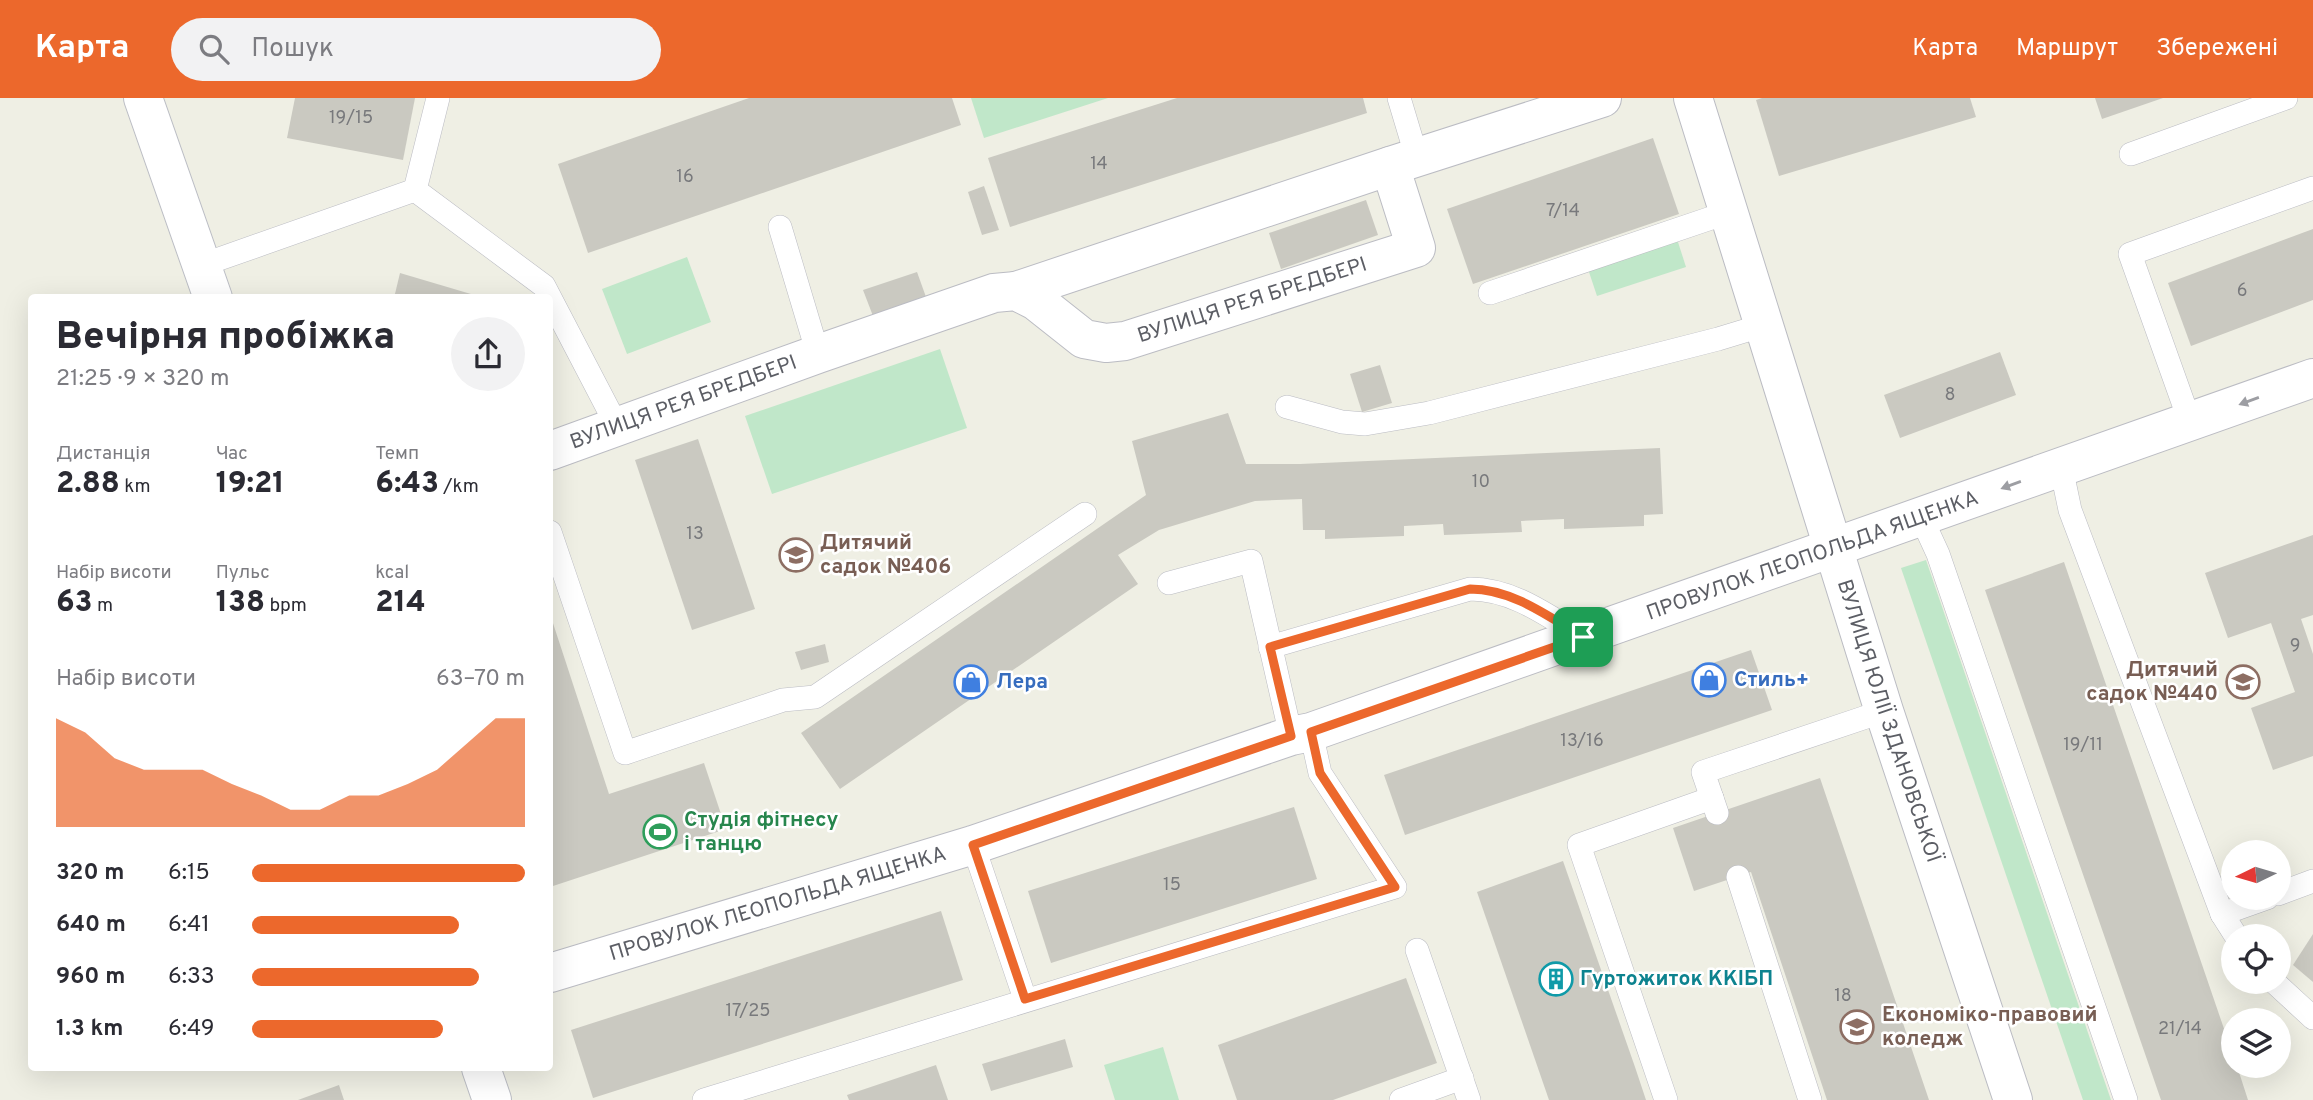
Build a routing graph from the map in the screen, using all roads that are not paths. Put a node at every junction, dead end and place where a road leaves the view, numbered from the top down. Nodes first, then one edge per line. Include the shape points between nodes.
1 (144, 98) edge
2 (438, 98) edge
3 (1399, 98) edge
4 (1602, 98) edge
5 (1693, 98) edge
6 (2286, 98) edge
7 (2131, 154) dead end
8 (1404, 162) junction
9 (2313, 188) edge
10 (415, 190) junction
11 (1729, 212) junction
12 (780, 227) dead end
13 (208, 281) edge
14 (1016, 291) junction
15 (1490, 293) dead end
16 (548, 294) edge
17 (553, 303) edge
18 (1764, 325) junction
19 (818, 354) junction
20 (2313, 378) edge
21 (1287, 407) dead end
22 (2190, 422) junction
23 (617, 426) junction
24 (553, 450) edge
25 (2061, 467) junction
26 (1085, 514) dead end
27 (1921, 517) junction
28 (553, 541) edge
29 (1833, 551) junction
30 (1169, 583) dead end
31 (1583, 637) junction
32 (1270, 647) junction
33 (1884, 711) junction
34 (1301, 734) junction
35 (973, 845) junction
36 (1738, 877) dead end
37 (2313, 881) edge
38 (2291, 889) edge
39 (2233, 910) edge
40 (2222, 914) junction
41 (2228, 924) edge
42 (1417, 950) dead end
43 (553, 972) edge
44 (2287, 994) edge
45 (1025, 999) junction
46 (2313, 1018) edge
47 (482, 1071) edge
48 (1465, 1089) edge
49 (492, 1100) edge
50 (704, 1100) edge
51 (1401, 1100) edge
52 (1666, 1100) edge
53 (1810, 1100) edge
54 (2013, 1100) edge
55 (2126, 1100) edge

1 - 13 street
2 - 10 lane
3 - 8 lane
4 - 8 street, ВУЛИЦЯ РЕЯ БРЕДБЕРІ
5 - 11 street, ВУЛИЦЯ ЮЛІЇ ЗДАНОВСЬКОЇ
6 - 7 lane
8 - 14 street, ВУЛИЦЯ РЕЯ БРЕДБЕРІ
8 - 14 street, ВУЛИЦЯ РЕЯ БРЕДБЕРІ via 1416,248 1125,341 1084,338
9 - 22 lane via 2130,254
10 - 13 lane
10 - 16 lane via 544,286
11 - 15 lane
11 - 18 street, ВУЛИЦЯ ЮЛІЇ ЗДАНОВСЬКОЇ
12 - 19 lane
14 - 19 street, ВУЛИЦЯ РЕЯ БРЕДБЕРІ via 995,293
17 - 23 lane
18 - 21 lane via 1429,413 1365,424
18 - 29 street, ВУЛИЦЯ ЮЛІЇ ЗДАНОВСЬКОЇ
19 - 23 street, ВУЛИЦЯ РЕЯ БРЕДБЕРІ
20 -> 22 street, ПРОВУЛОК ЛЕОПОЛЬДА ЯЩЕНКА
22 - 25 street, ПРОВУЛОК ЛЕОПОЛЬДА ЯЩЕНКА
23 - 24 street, ВУЛИЦЯ РЕЯ БРЕДБЕРІ
25 -> 27 street, ПРОВУЛОК ЛЕОПОЛЬДА ЯЩЕНКА
25 - 40 lane via 2070,510
26 - 28 lane via 815,697 783,700 625,753
27 - 29 street, ПРОВУЛОК ЛЕОПОЛЬДА ЯЩЕНКА
27 - 55 lane via 1938,554
29 - 31 street, ПРОВУЛОК ЛЕОПОЛЬДА ЯЩЕНКА
29 - 33 street, ВУЛИЦЯ ЮЛІЇ ЗДАНОВСЬКОЇ
30 - 32 lane via 1251,561
31 - 32 lane via 1505,594 1470,589
31 - 34 street, ПРОВУЛОК ЛЕОПОЛЬДА ЯЩЕНКА
32 - 34 lane
33 - 52 lane via 1703,772 1714,805 1579,845
33 - 54 street, ВУЛИЦЯ ЮЛІЇ ЗДАНОВСЬКОЇ
34 - 35 street, ПРОВУЛОК ЛЕОПОЛЬДА ЯЩЕНКА
34 - 45 lane via 1320,773 1395,887
35 - 43 street, ПРОВУЛОК ЛЕОПОЛЬДА ЯЩЕНКА
35 - 45 lane
36 - 53 lane
37 - 38 lane
39 - 40 lane
40 - 41 lane
42 - 48 lane
44 - 46 lane
45 - 50 lane
47 - 49 street
48 - 51 lane

